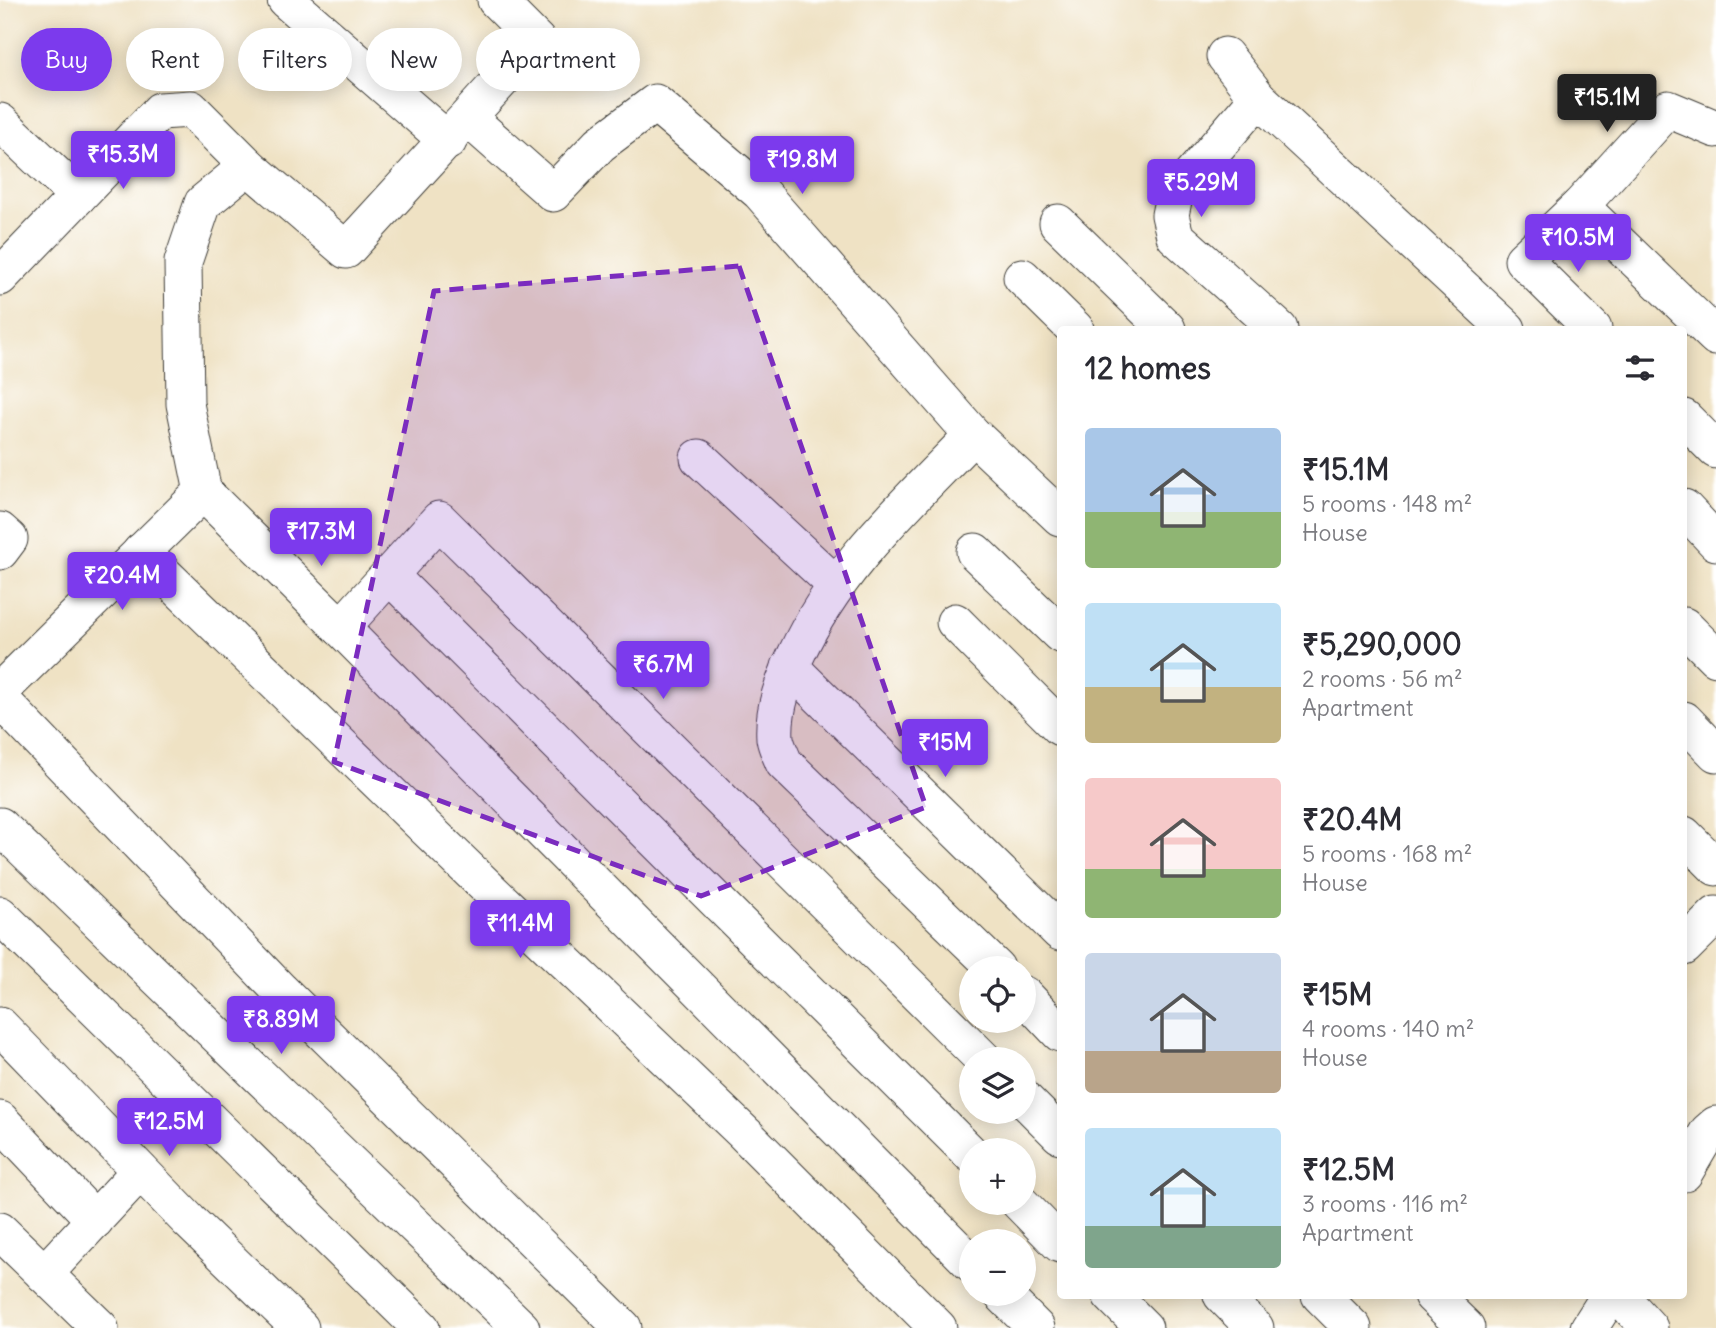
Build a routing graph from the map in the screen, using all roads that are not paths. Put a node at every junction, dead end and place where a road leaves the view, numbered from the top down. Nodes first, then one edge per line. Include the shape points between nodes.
1 (286, 0) edge
2 (496, 0) edge
3 (1225, 56) dead end
4 (1258, 98) junction
5 (0, 122) edge
6 (1716, 129) edge
7 (458, 130) junction
8 (248, 166) junction
9 (78, 196) junction
10 (1580, 206) junction
11 (1058, 223) dead end
12 (0, 276) edge
13 (1022, 277) dead end
14 (1072, 326) edge
15 (1164, 326) edge
16 (1276, 326) edge
17 (1504, 326) edge
18 (1590, 326) edge
19 (1716, 337) edge
20 (1687, 421) edge
21 (973, 435) junction
22 (1716, 450) edge
23 (699, 458) dead end
24 (202, 492) junction
25 (1687, 511) edge
26 (1057, 514) edge
27 (0, 531) edge
28 (1716, 542) edge
29 (0, 551) edge
30 (141, 552) junction
31 (975, 552) dead end
32 (389, 575) junction
33 (835, 584) junction
34 (955, 622) dead end
35 (341, 628) junction
36 (1687, 629) edge
37 (1057, 631) edge
38 (1716, 659) edge
39 (790, 667) junction
40 (0, 691) edge
41 (0, 699) edge
42 (1687, 723) edge
43 (1057, 724) edge
44 (1716, 754) edge
45 (0, 826) edge
46 (1687, 838) edge
47 (1716, 867) edge
48 (0, 915) edge
49 (1057, 929) edge
50 (984, 956) edge
51 (1036, 1008) edge
52 (0, 1026) edge
53 (1057, 1030) edge
54 (971, 1047) edge
55 (1036, 1111) edge
56 (0, 1120) edge
57 (1716, 1125) edge
58 (1057, 1132) edge
59 (959, 1142) edge
60 (1697, 1168) edge
61 (141, 1171) junction
62 (1032, 1215) edge
63 (95, 1220) junction
64 (0, 1231) edge
65 (1057, 1241) edge
66 (959, 1251) edge
67 (44, 1274) junction
68 (1115, 1299) edge
69 (1226, 1299) edge
70 (1324, 1299) edge
71 (1436, 1299) edge
72 (1607, 1299) edge
73 (1623, 1299) edge
74 (1014, 1306) edge
75 (100, 1328) edge
76 (300, 1328) edge
77 (421, 1328) edge
78 (522, 1328) edge
79 (623, 1328) edge
80 (938, 1328) edge
81 (1036, 1328) edge
82 (1144, 1328) edge
83 (1255, 1328) edge
84 (1353, 1328) edge
85 (1466, 1328) edge
86 (1589, 1328) edge
87 (1649, 1328) edge

1 - 7 street
2 - 7 street via 537,41
3 - 4 street
4 - 16 street via 1174,196 1170,215 1175,236
4 - 17 street
5 - 9 street
6 - 10 street via 1668,109
7 - 8 street via 346,250
7 - 21 street via 553,193 600,144 654,103 760,192
8 - 9 street via 191,108 160,111
8 - 24 street via 203,203 183,262 184,404
9 - 12 street
10 - 18 street via 1523,260
10 - 19 street
11 - 15 street
13 - 14 street
20 - 22 street
21 - 26 street
21 - 33 street
23 - 33 street
24 - 30 street
24 - 35 street
25 - 28 street
27 - 29 street via 9,539
30 - 40 street
30 - 80 street via 746,1134
31 - 37 street
32 - 35 street
32 - 54 street via 439,520
32 - 59 street
33 - 39 street
34 - 43 street
35 - 66 street
36 - 38 street
39 - 49 street
39 - 50 street via 775,711 775,741 785,762
41 - 79 street via 280,990
42 - 44 street
45 - 78 street
46 - 47 street
48 - 77 street
51 - 53 street
52 - 61 street
55 - 58 street
56 - 63 street
57 - 60 street via 1708,1132
61 - 63 street
61 - 76 street
62 - 65 street
63 - 67 street
64 - 67 street
67 - 75 street
68 - 82 street
69 - 83 street
70 - 84 street
71 - 85 street
72 - 86 street
73 - 87 street
74 - 81 street

